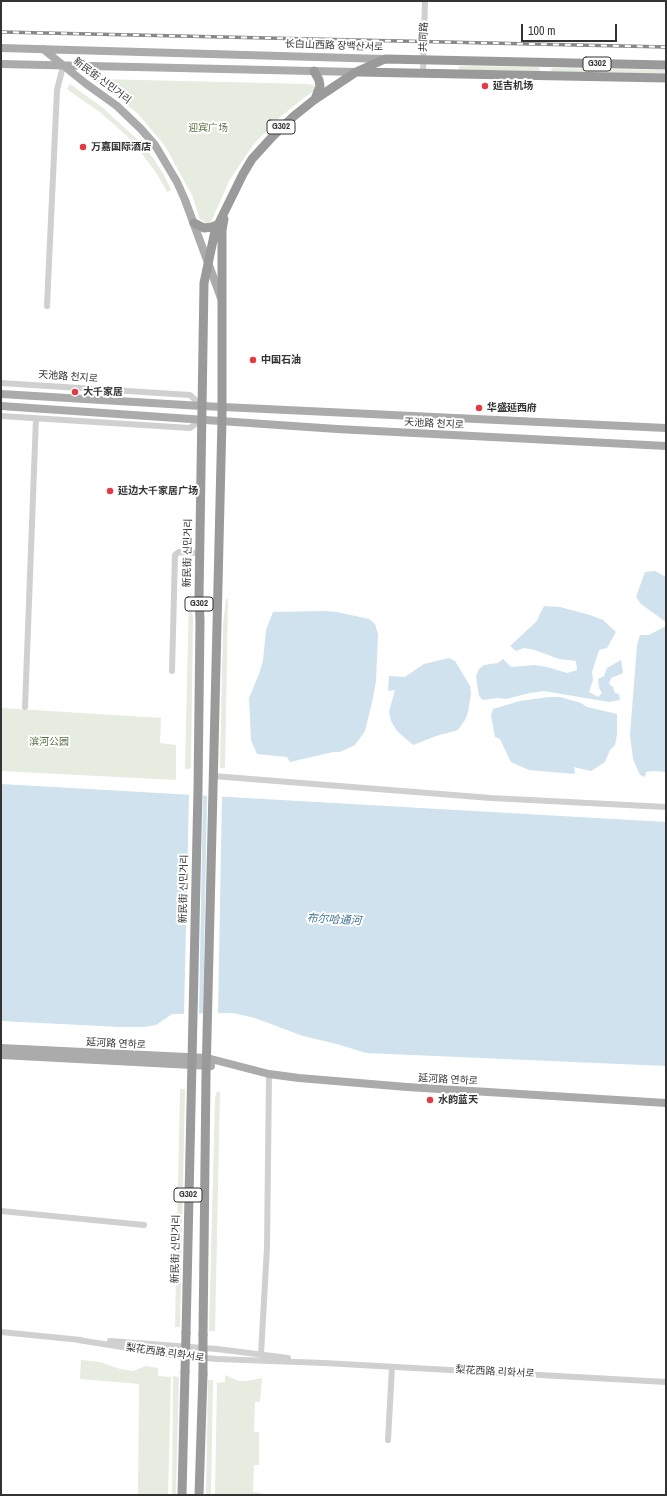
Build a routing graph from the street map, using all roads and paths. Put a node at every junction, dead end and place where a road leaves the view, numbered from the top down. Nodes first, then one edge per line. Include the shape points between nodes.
1 (425, 1) edge
2 (1, 48) edge
3 (43, 49) junction
4 (384, 59) junction
5 (423, 60) junction
6 (1, 64) edge
7 (666, 65) edge
8 (63, 66) junction
9 (314, 71) junction
10 (356, 72) junction
11 (423, 74) junction
12 (666, 78) edge
13 (314, 100) junction
14 (227, 204) junction
15 (194, 223) junction
16 (217, 225) junction
17 (199, 239) junction
18 (208, 264) junction
19 (204, 283) junction
20 (221, 299) junction
21 (47, 306) dead end
22 (1, 382) edge
23 (1, 394) edge
24 (1, 406) edge
25 (202, 406) junction
26 (222, 407) junction
27 (1, 416) edge
28 (36, 418) junction
29 (202, 419) junction
30 (222, 420) junction
31 (666, 428) edge
32 (666, 446) edge
33 (199, 553) junction
34 (172, 671) dead end
35 (25, 707) dead end
36 (197, 771) junction
37 (213, 774) junction
38 (666, 807) edge
39 (1, 1048) edge
40 (1, 1055) edge
41 (191, 1061) junction
42 (207, 1062) junction
43 (270, 1074) junction
44 (666, 1103) edge
45 (1, 1211) edge
46 (144, 1225) dead end
47 (1, 1332) edge
48 (78, 1340) junction
49 (261, 1354) junction
50 (324, 1363) junction
51 (392, 1366) junction
52 (666, 1382) edge
53 (388, 1440) dead end
54 (182, 1494) edge
55 (199, 1495) edge

1 - 5 street, 共同路
2 - 3 main road, 长白山西路 장백산서로
3 - 4 main road, 长白山西路 장백산서로
3 - 8 main road, 新民街 신민거리
4 - 5 highway, 长白山西路 장백산서로 / G302
4 - 10 highway, 新民街 신민거리 / G302
5 - 7 highway, 长白山西路 장백산서로 / G302
5 - 11 street, 共同路
6 - 8 main road
8 - 9 main road
8 - 15 main road, 新民街 신민거리 via 117,106 141,129 155,146 177,182
8 - 21 street via 57,90
9 - 10 main road
9 - 13 highway via 320,86
10 - 11 highway, G302
10 - 13 highway, 新民街 신민거리 / G302
11 - 12 highway, G302
13 - 14 highway, 新民街 신민거리 / G302 via 281,127 258,152 238,181
14 - 16 highway, 新民街 신민거리 / G302
14 - 20 highway, 新民街 신민거리 / G302 via 222,230
15 - 16 highway via 204,228
15 - 17 main road, 新民街 신민거리
16 - 18 highway, 新民街 신민거리 / G302
17 - 18 main road, 新民街 신민거리
17 - 19 main road, 新民街 신민거리
18 - 19 highway, 新民街 신민거리 / G302
18 - 20 main road, 新民街 신민거리
19 - 25 highway, 新民街 신민거리 / G302
20 - 26 highway, 新民街 신민거리 / G302
22 - 25 street, 天池路 천지로 via 190,395
23 - 25 main road, 天池路 천지로
24 - 29 main road, 天池路 천지로
25 - 26 main road, 天池路 천지로
25 - 29 highway, 新民街 신민거리 / G302
26 - 30 highway, 新民街 신민거리 / G302
26 - 31 main road, 天池路 천지로
27 - 28 street, 天池路 천지로
28 - 29 street, 天池路 천지로 via 190,428
28 - 35 street
29 - 30 main road, 天池路 천지로
29 - 33 highway, 新民街 신민거리 / G302
30 - 32 main road, 天池路 천지로
30 - 37 highway, 新民街 신민거리 / G302
33 - 34 street via 179,552 175,555
33 - 36 highway, 新民街 신민거리 / G302
36 - 37 highway
36 - 41 highway, 新民街 신민거리 / G302
37 - 38 street via 491,798
37 - 42 highway, 新民街 신민거리 / G302
39 - 41 main road, 延河路 연하로
40 - 41 main road, 延河路 연하로
41 - 42 main road, 延河路 연하로
41 - 54 highway, 新民街 신민거리 / G302, bridge
42 - 43 main road, 延河路 연하로 via 230,1064
42 - 55 highway, 新民街 신민거리 / G302, bridge
43 - 44 main road, 延河路 연하로 via 407,1088
43 - 49 street via 267,1240
45 - 46 street
47 - 48 street, 梨花西路 리화서로
48 - 49 street, 梨花西路 리화서로 via 173,1345
48 - 50 street, 梨花西路 리화서로 via 173,1355
49 - 50 street, 梨花西路 리화서로
50 - 51 street, 梨花西路 리화서로
51 - 52 street, 梨花西路 리화서로
51 - 53 street

